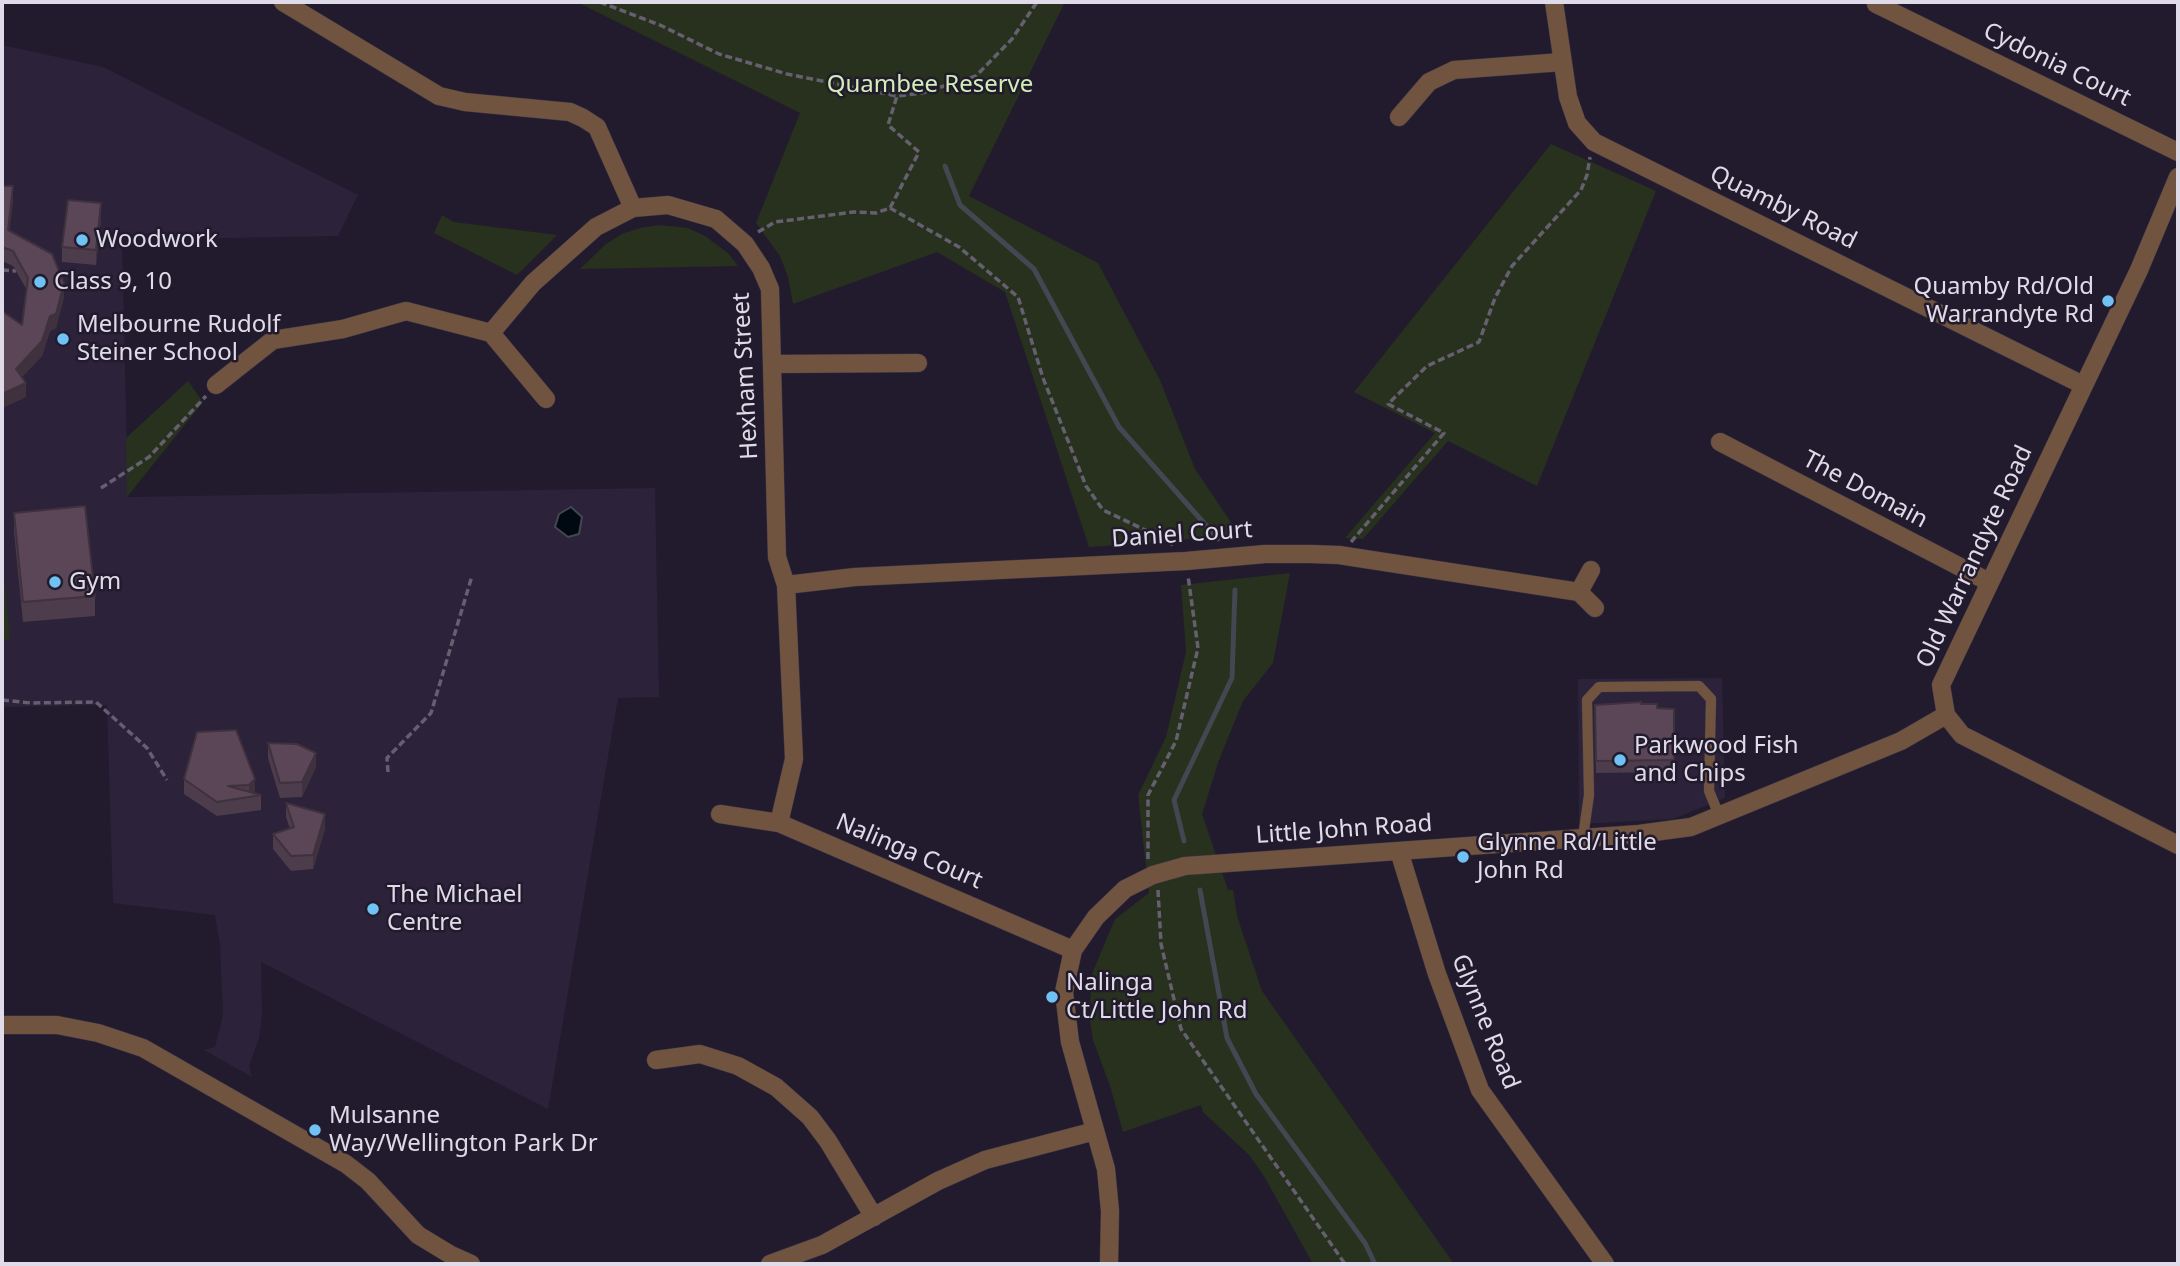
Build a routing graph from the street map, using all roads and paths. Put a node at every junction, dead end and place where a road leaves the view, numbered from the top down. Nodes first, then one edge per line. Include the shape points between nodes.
1 (283, 2) edge
2 (600, 2) edge
3 (1037, 2) edge
4 (1554, 2) edge
5 (1876, 4) dead end
6 (1562, 62) junction
7 (897, 96) junction
8 (1399, 117) dead end
9 (1594, 142) junction
10 (2178, 152) edge
11 (2178, 177) edge
12 (633, 208) junction
13 (890, 208) junction
14 (745, 244) junction
15 (2, 270) edge
16 (16, 271) edge
17 (491, 333) junction
18 (918, 363) dead end
19 (773, 364) junction
20 (216, 385) joint
21 (2083, 385) junction
22 (546, 399) dead end
23 (1720, 442) dead end
24 (101, 488) dead end
25 (1179, 551) dead end
26 (1339, 555) junction
27 (1591, 570) dead end
28 (1188, 575) dead end
29 (472, 576) dead end
30 (1989, 582) junction
31 (786, 585) junction
32 (1580, 592) junction
33 (1595, 608) dead end
34 (2, 700) edge
35 (1947, 715) junction
36 (388, 772) dead end
37 (167, 780) dead end
38 (720, 814) dead end
39 (1719, 816) junction
40 (779, 823) junction
41 (1583, 838) junction
42 (2178, 845) edge
43 (1399, 851) junction
44 (1148, 860) dead end
45 (1159, 891) dead end
46 (1073, 950) junction
47 (2, 1025) edge
48 (656, 1060) dead end
49 (1095, 1132) junction
50 (874, 1217) junction
51 (449, 1260) edge
52 (471, 1264) edge
53 (770, 1264) edge
54 (1109, 1264) edge
55 (1345, 1264) edge
56 (1605, 1264) edge

1 - 12 street via 439,96 570,112 583,118 597,127
2 - 7 path via 719,54 787,74
3 - 7 path via 1012,40 976,76
4 - 6 street, Quamby Road
5 - 10 street, Cydonia Court
6 - 8 street via 1454,70 1429,82
6 - 9 street, Quamby Road via 1577,123
7 - 13 path via 888,125 919,152
9 - 21 street, Quamby Road
9 - 26 path via 1581,190 1512,266 1479,342 1427,366 1388,404 1444,433
11 - 21 street, Old Warrandyte Road
12 - 14 street, Hexham Street via 668,205 694,211 716,219
12 - 17 street, Hexham Street via 596,227 533,283
13 - 14 path via 775,222
13 - 25 path via 959,247 1018,297 1043,378 1086,486 1103,510 1166,540
14 - 19 street, Hexham Street via 770,289
15 - 16 path
17 - 20 street via 406,311 343,329 272,340
17 - 22 street
18 - 19 street
19 - 31 street, Hexham Street via 777,557
20 - 24 path via 149,457
21 - 30 street, Old Warrandyte Road
23 - 30 street, The Domain
26 - 31 street, Daniel Court via 1265,554 855,577
26 - 32 street, Daniel Court
27 - 32 street
28 - 44 path via 1198,648 1176,741 1148,795
29 - 36 path via 431,713 387,758
30 - 35 street, Old Warrandyte Road via 1941,684
31 - 40 street, Hexham Street via 794,759
32 - 33 street
34 - 37 path via 96,702 147,748
35 - 39 street, Little John Road via 1901,741
35 - 42 street via 1962,735
38 - 40 street, Nalinga Court
39 - 41 street, Little John Road via 1667,831
39 - 41 lane via 1709,791 1711,699 1699,686 1599,687 1587,700 1589,794
40 - 46 street, Nalinga Court
41 - 43 street, Little John Road
43 - 46 street, Little John Road via 1185,866 1153,875 1125,889
43 - 56 street, Glynne Road via 1437,975 1480,1090
45 - 55 path via 1161,944 1181,1029
46 - 49 street, Little John Road via 1064,992 1070,1042
47 - 51 street via 57,1025 98,1032 143,1048 346,1164
48 - 50 street via 700,1054 738,1066 776,1087 810,1117
49 - 50 street via 985,1160
49 - 54 street, Little John Road via 1106,1170
50 - 53 street via 822,1245
51 - 52 street

